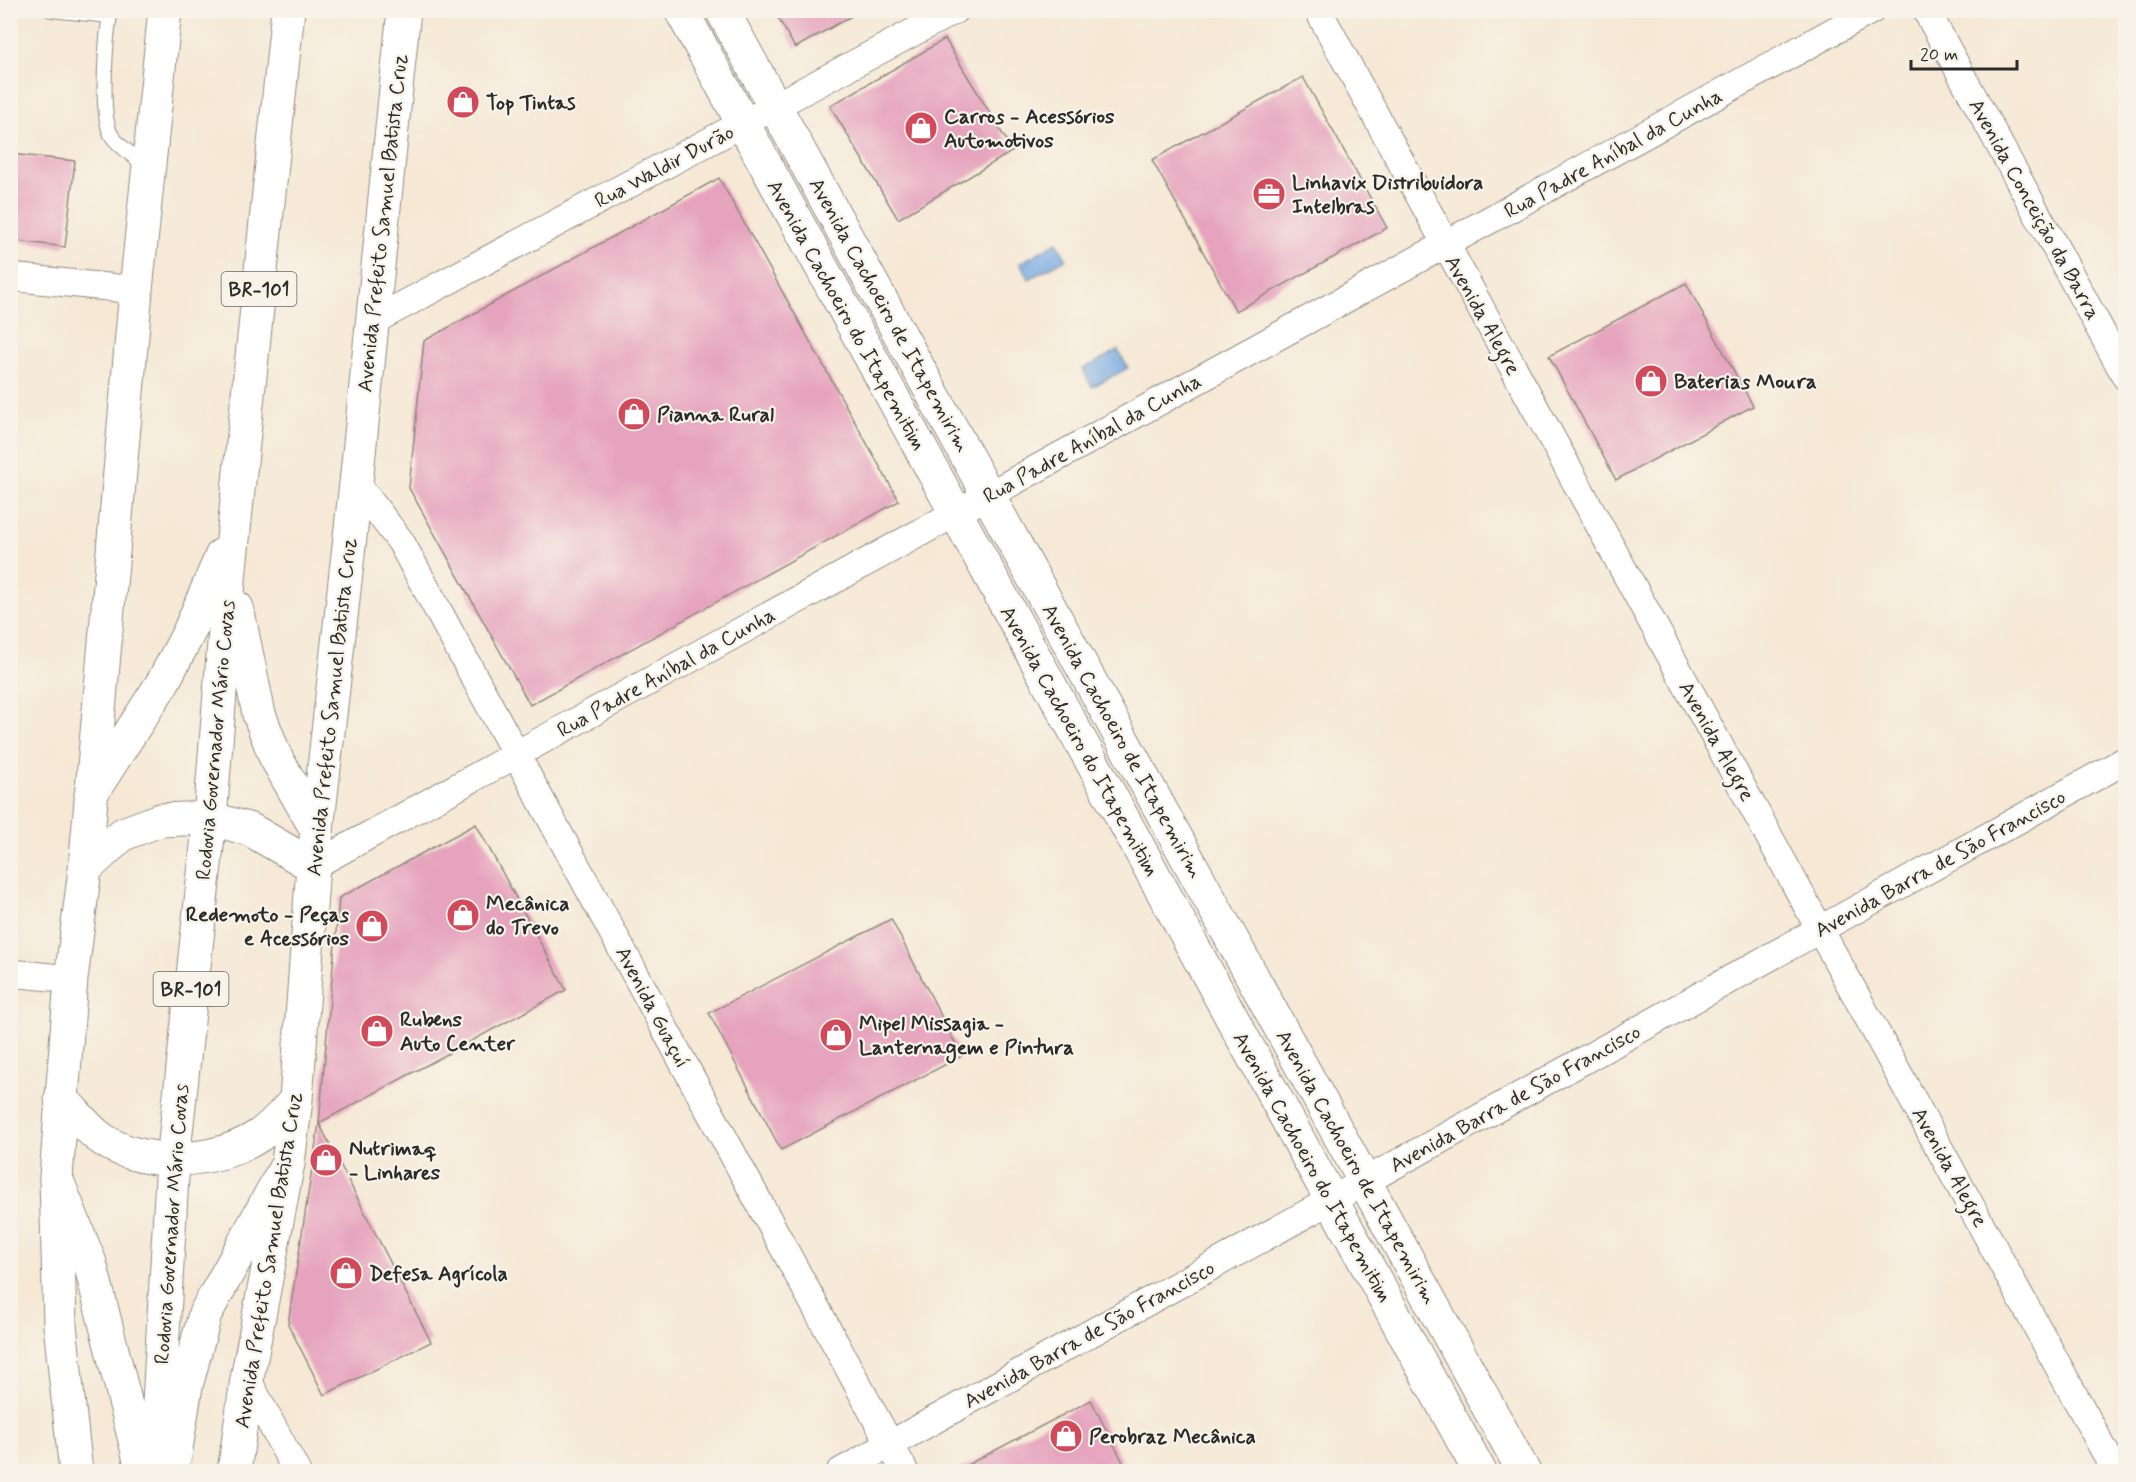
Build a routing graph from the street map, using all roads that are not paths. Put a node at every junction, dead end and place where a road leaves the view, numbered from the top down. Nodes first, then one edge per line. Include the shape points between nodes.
1 (51, 10) edge
2 (165, 10) edge
3 (288, 10) edge
4 (404, 10) edge
5 (681, 10) edge
6 (722, 10) edge
7 (956, 10) edge
8 (1318, 10) edge
9 (1872, 10) edge
10 (1926, 10) edge
11 (110, 13) edge
12 (775, 107) junction
13 (743, 124) junction
14 (148, 168) junction
15 (1444, 245) junction
16 (10, 277) edge
17 (136, 290) junction
18 (373, 321) junction
19 (2126, 377) edge
20 (356, 483) junction
21 (989, 495) junction
22 (956, 513) junction
23 (234, 529) junction
24 (230, 568) junction
25 (516, 754) junction
26 (2126, 760) edge
27 (91, 795) junction
28 (210, 818) junction
29 (316, 830) junction
30 (313, 866) junction
31 (85, 869) junction
32 (1821, 929) junction
33 (10, 973) edge
34 (71, 979) junction
35 (61, 1098) junction
36 (296, 1101) junction
37 (173, 1160) junction
38 (288, 1163) junction
39 (56, 1178) junction
40 (1364, 1182) junction
41 (1331, 1200) junction
42 (247, 1379) junction
43 (890, 1444) junction
44 (76, 1472) edge
45 (143, 1472) edge
46 (155, 1472) edge
47 (172, 1472) edge
48 (234, 1472) edge
49 (297, 1472) edge
50 (840, 1472) edge
51 (905, 1472) edge
52 (1480, 1472) edge
53 (1524, 1472) edge
54 (2116, 1472) edge

1 - 11 lane
2 - 14 main road
3 - 23 main road, Rodovia Governador Mário Covas / BR-101
4 - 18 main road, Avenida Prefeito Samuel Batista Cruz
5 - 13 main road, Avenida Cachoeiro do Itapemitim
6 - 12 main road, Avenida Cachoeiro de Itapemirim
7 - 12 street, Rua Waldir Durão
8 - 15 street, Avenida Alegre
9 - 15 street, Rua Padre Aníbal da Cunha
10 - 19 street, Avenida Conceição da Barra
11 - 14 lane via 106,122 112,137
12 - 13 street, Rua Waldir Durão
12 - 21 main road, Avenida Cachoeiro de Itapemirim
13 - 18 street, Rua Waldir Durão
13 - 22 main road, Avenida Cachoeiro do Itapemitim
14 - 17 main road
15 - 21 street, Rua Padre Aníbal da Cunha
15 - 32 street, Avenida Alegre
16 - 17 street
17 - 27 main road
18 - 20 main road, Avenida Prefeito Samuel Batista Cruz
20 - 25 street, Avenida Guaçuí via 401,542
20 - 29 main road, Avenida Prefeito Samuel Batista Cruz
21 - 22 street, Rua Padre Aníbal da Cunha
21 - 40 main road, Avenida Cachoeiro de Itapemirim
22 - 25 street, Rua Padre Aníbal da Cunha
22 - 41 main road, Avenida Cachoeiro do Itapemitim
23 - 24 main road, Rodovia Governador Mário Covas / BR-101
23 - 27 main road via 163,682
24 - 28 main road, Rodovia Governador Mário Covas / BR-101
24 - 29 main road via 259,714 275,756
25 - 30 street, Rua Padre Aníbal da Cunha
25 - 43 street, Avenida Guaçuí
26 - 32 street, Avenida Barra de São Francisco
27 - 31 main road
28 - 30 main road via 251,830
28 - 31 main road via 160,820 123,834
28 - 37 main road, Rodovia Governador Mário Covas / BR-101
29 - 30 main road, Avenida Prefeito Samuel Batista Cruz
30 - 36 main road, Avenida Prefeito Samuel Batista Cruz
31 - 34 main road
32 - 40 street, Avenida Barra de São Francisco
32 - 54 street, Avenida Alegre
33 - 34 street
34 - 35 main road
35 - 37 main road via 100,1137 128,1152
35 - 39 main road
36 - 37 main road via 261,1135 223,1155
36 - 38 main road, Avenida Prefeito Samuel Batista Cruz
37 - 46 main road, Rodovia Governador Mário Covas / BR-101
38 - 42 main road, Avenida Prefeito Samuel Batista Cruz
38 - 47 main road via 205,1314 186,1386
39 - 44 main road via 60,1325
39 - 45 main road via 90,1263
40 - 41 street, Avenida Barra de São Francisco
40 - 53 main road, Avenida Cachoeiro de Itapemirim
41 - 43 street, Avenida Barra de São Francisco
41 - 52 main road, Avenida Cachoeiro do Itapemitim
42 - 48 main road, Avenida Prefeito Samuel Batista Cruz
42 - 49 street
43 - 50 street, Avenida Barra de São Francisco
43 - 51 street, Avenida Guaçuí

